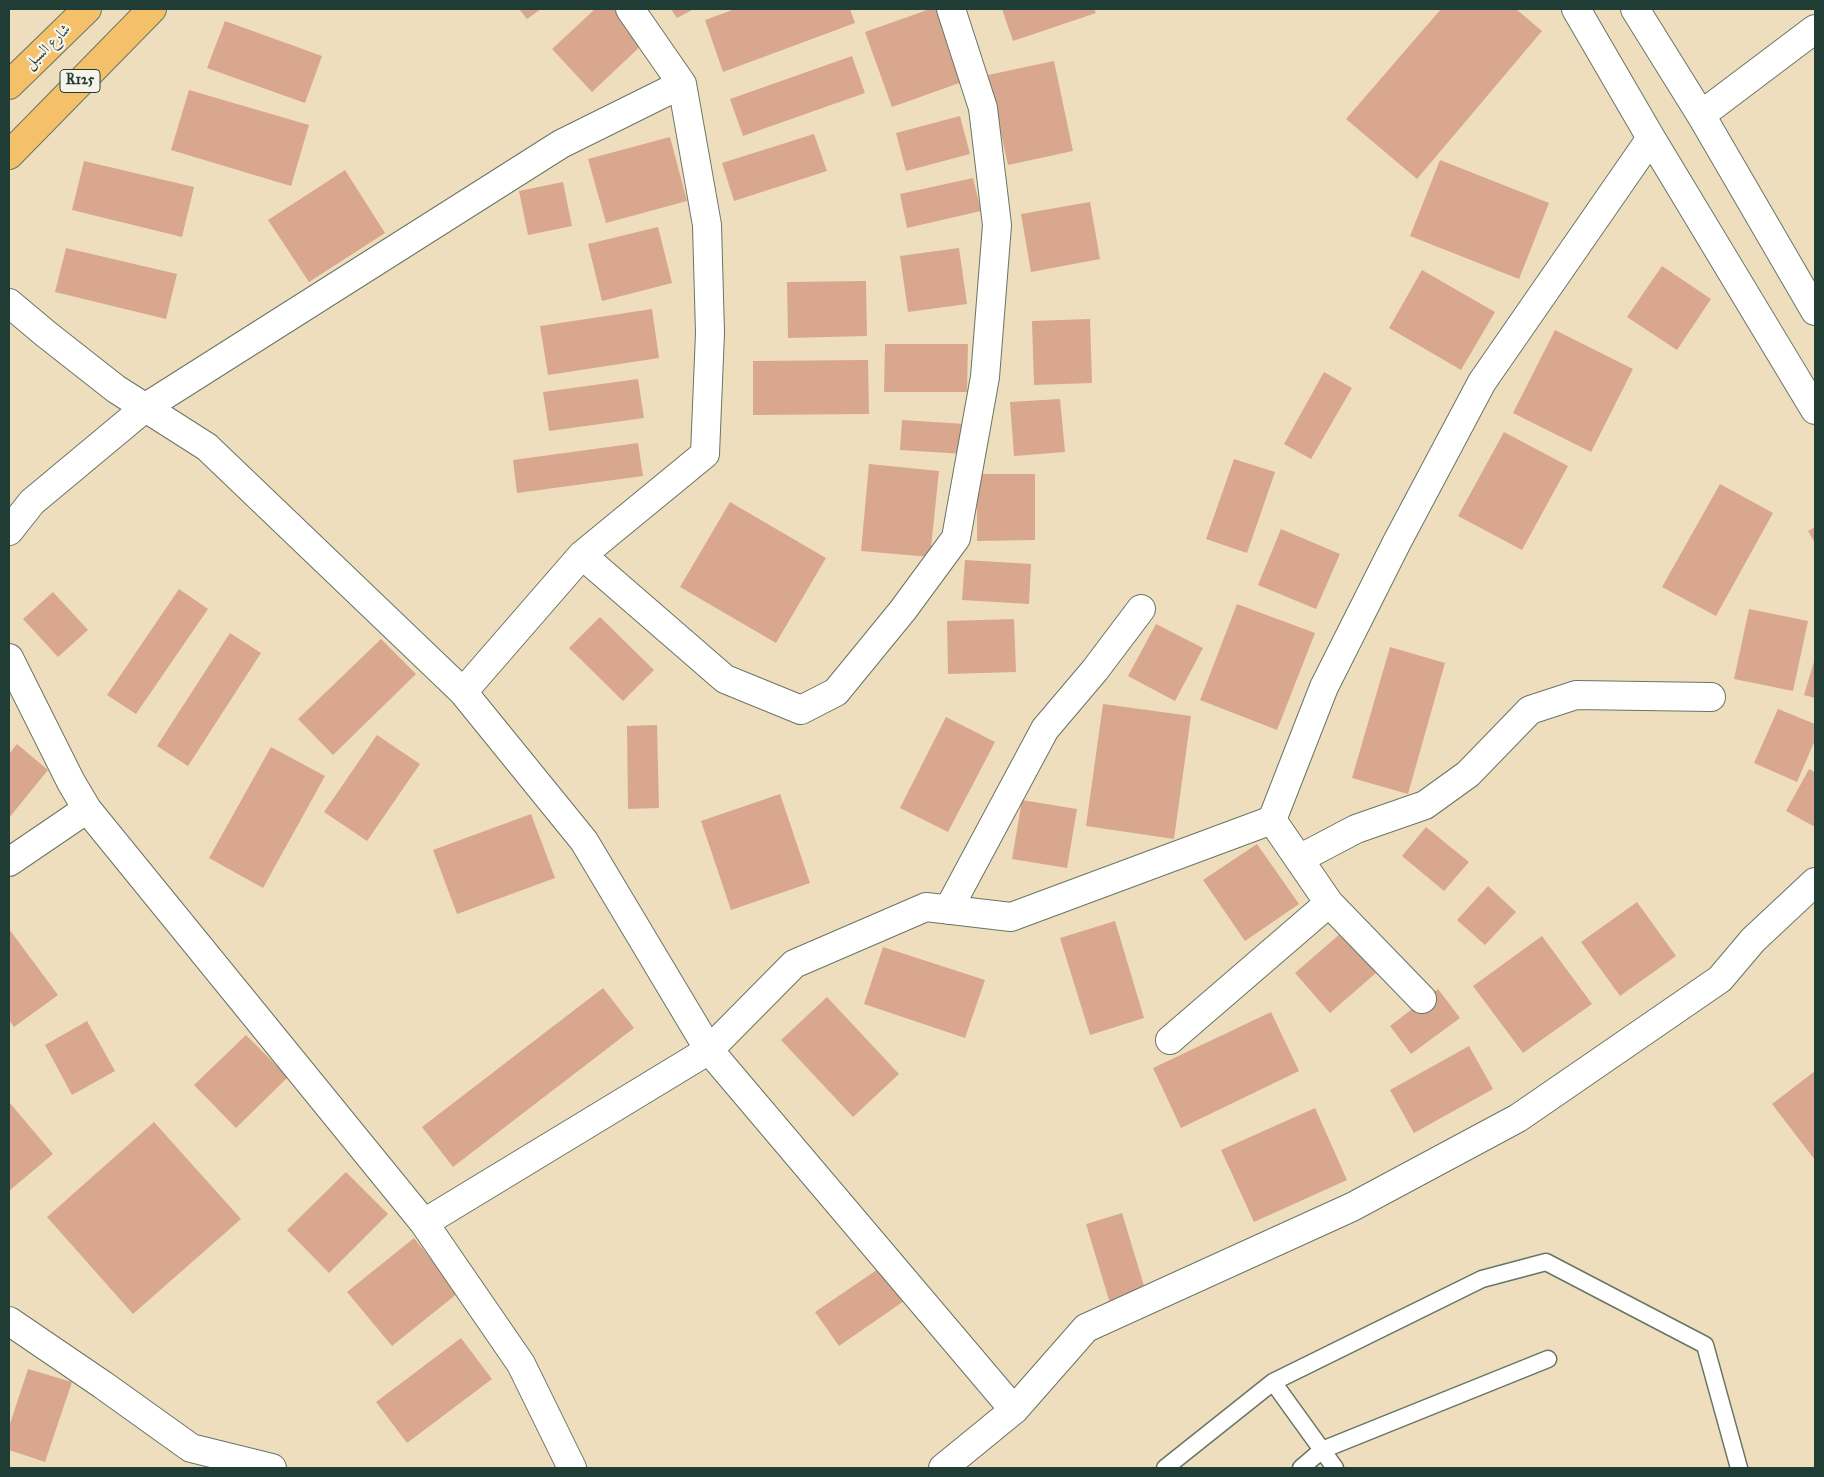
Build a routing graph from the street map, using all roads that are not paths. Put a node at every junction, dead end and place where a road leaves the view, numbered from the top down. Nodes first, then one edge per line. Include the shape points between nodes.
1 (87, 9) edge
2 (152, 9) edge
3 (630, 9) edge
4 (952, 9) edge
5 (1576, 9) edge
6 (1635, 9) edge
7 (1815, 29) edge
8 (682, 84) junction
9 (9, 85) edge
10 (1701, 115) junction
11 (1651, 138) junction
12 (9, 155) edge
13 (9, 303) edge
14 (1815, 311) edge
15 (146, 407) junction
16 (1815, 410) edge
17 (9, 531) edge
18 (582, 555) junction
19 (1141, 609) dead end
20 (9, 658) edge
21 (463, 692) junction
22 (1711, 697) dead end
23 (87, 809) junction
24 (1272, 820) junction
25 (1299, 859) junction
26 (9, 862) edge
27 (1815, 882) edge
28 (1329, 903) junction
29 (948, 910) junction
30 (1422, 999) dead end
31 (1170, 1040) dead end
32 (709, 1050) junction
33 (424, 1223) junction
34 (9, 1321) edge
35 (1548, 1359) dead end
36 (1274, 1382) junction
37 (1014, 1410) junction
38 (1322, 1450) junction
39 (272, 1468) edge
40 (572, 1468) edge
41 (943, 1468) edge
42 (1165, 1468) edge
43 (1301, 1468) edge
44 (1335, 1468) edge
45 (1738, 1468) edge

1 - 9 main road, شارع السبل
2 - 12 main road, R125
3 - 8 street
4 - 18 street via 983,108 996,225 985,377 956,538 836,692 801,710 724,679
5 - 11 street
6 - 10 street
7 - 10 street
8 - 15 street via 561,144
8 - 18 street via 707,225 710,333 705,454
10 - 14 street
11 - 16 street
11 - 24 street via 1482,382 1324,687
13 - 15 street via 116,388
15 - 17 street via 32,502
15 - 21 street via 207,447
18 - 21 street
19 - 29 street via 1045,729
20 - 23 street
21 - 32 street via 584,841
22 - 25 street via 1576,695 1530,710 1468,774 1425,805 1356,829
23 - 26 street
23 - 33 street
24 - 25 street
24 - 29 street via 1011,917
25 - 28 street
27 - 37 street via 1753,940 1720,980 1518,1118 1352,1207 1086,1328
28 - 30 street
28 - 31 street
29 - 32 street via 926,907 794,964
32 - 33 street
32 - 37 street
33 - 40 street via 521,1364
34 - 39 street via 191,1448
35 - 38 lane
36 - 38 lane
36 - 42 lane
36 - 45 lane via 1482,1279 1546,1262 1705,1345
37 - 41 street
38 - 43 lane
38 - 44 lane

